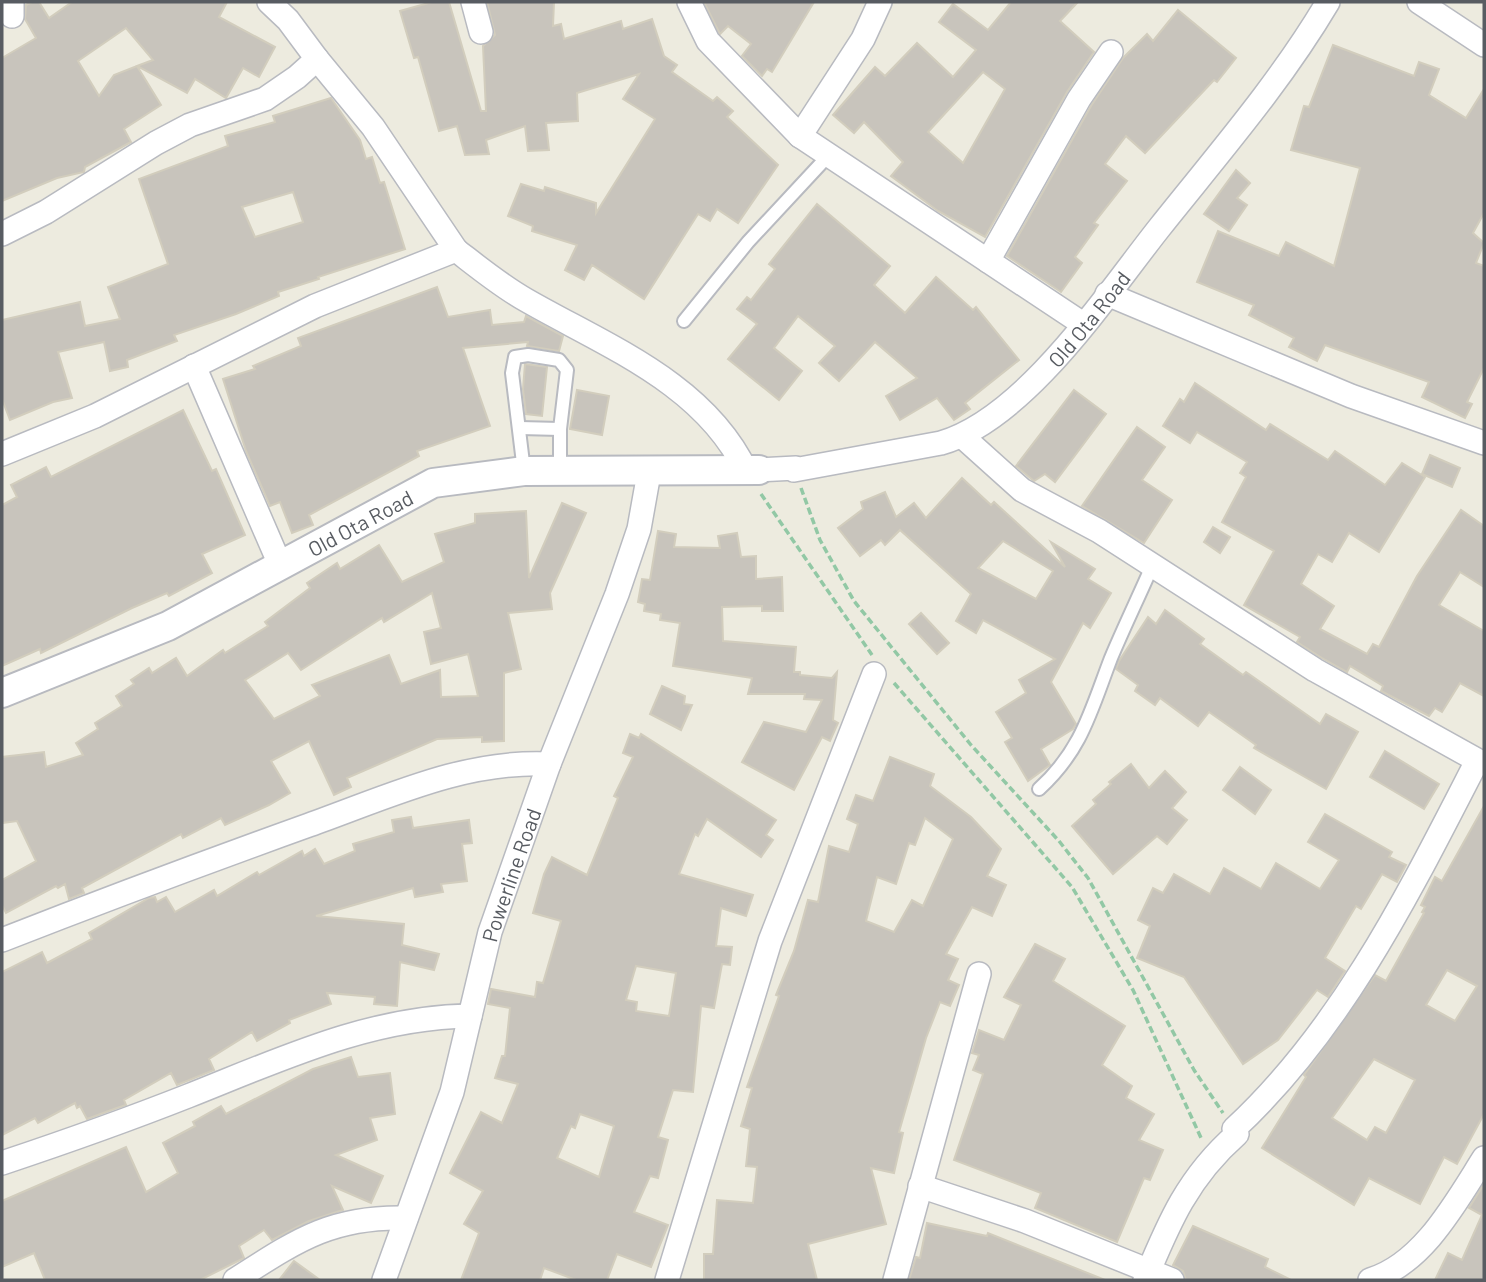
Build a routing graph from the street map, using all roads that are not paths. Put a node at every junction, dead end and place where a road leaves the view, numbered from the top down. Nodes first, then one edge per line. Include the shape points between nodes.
1 (269, 2) edge
2 (473, 2) edge
3 (689, 2) edge
4 (880, 2) edge
5 (1328, 2) edge
6 (1419, 2) edge
7 (481, 32) dead end
8 (1484, 45) edge
9 (1111, 52) dead end
10 (317, 59) junction
11 (800, 136) junction
12 (828, 156) junction
13 (2, 234) edge
14 (456, 250) junction
15 (988, 261) junction
16 (1107, 295) junction
17 (684, 321) dead end
18 (1083, 324) junction
19 (194, 366) junction
20 (520, 428) junction
21 (560, 429) junction
22 (963, 437) junction
23 (1484, 443) edge
24 (2, 454) edge
25 (524, 471) junction
26 (752, 471) junction
27 (560, 472) junction
28 (649, 473) junction
29 (1153, 564) junction
30 (281, 567) junction
31 (879, 670) road end
32 (2, 693) edge
33 (1481, 762) edge
34 (549, 764) junction
35 (1039, 789) dead end
36 (2, 940) edge
37 (979, 974) dead end
38 (470, 1016) junction
39 (1484, 1158) edge
40 (2, 1163) edge
41 (920, 1186) junction
42 (406, 1218) junction
43 (1147, 1275) edge
44 (1380, 1277) edge
45 (235, 1280) edge
46 (384, 1280) edge
47 (667, 1280) edge
48 (895, 1280) edge
49 (1172, 1280) edge

1 - 10 street
2 - 7 street
3 - 11 street via 708,41
4 - 11 street via 863,39
5 - 16 street, Old Ota Road via 1272,88
6 - 8 street
9 - 15 street via 1079,99
10 - 13 street via 265,99 179,131 58,206
10 - 14 street via 373,127
11 - 12 street
12 - 15 street
12 - 17 lane via 748,242
14 - 19 street via 315,306
14 - 26 street via 524,299 593,336 691,399
15 - 18 street
16 - 18 street, Old Ota Road
16 - 23 street via 1351,396
18 - 22 street, Old Ota Road via 1027,387
19 - 24 street
19 - 30 street
20 - 21 lane
20 - 21 lane via 512,367 515,357 528,355 555,358 566,366
20 - 25 lane
21 - 27 lane
22 - 26 street, Old Ota Road via 795,469
22 - 29 street via 1022,490
25 - 27 street, Old Ota Road
25 - 30 street, Old Ota Road via 433,484
26 - 28 street, Old Ota Road
27 - 28 street, Old Ota Road
28 - 34 street, Powerline Road via 635,542
29 - 33 street via 1315,670
29 - 35 lane via 1080,739 1067,761
30 - 32 street, Old Ota Road via 129,644
31 - 47 street via 771,941
33 - 43 street via 1359,975 1274,1092 1225,1142 1179,1202
34 - 36 street via 497,764 445,776
34 - 38 street, Powerline Road via 490,933
37 - 41 street
38 - 40 street via 416,1019 365,1030
38 - 42 street, Powerline Road via 452,1092
39 - 44 street via 1432,1233
41 - 43 street via 1025,1220
41 - 48 street
42 - 45 street via 349,1220 285,1248
42 - 46 street, Powerline Road
43 - 49 street

